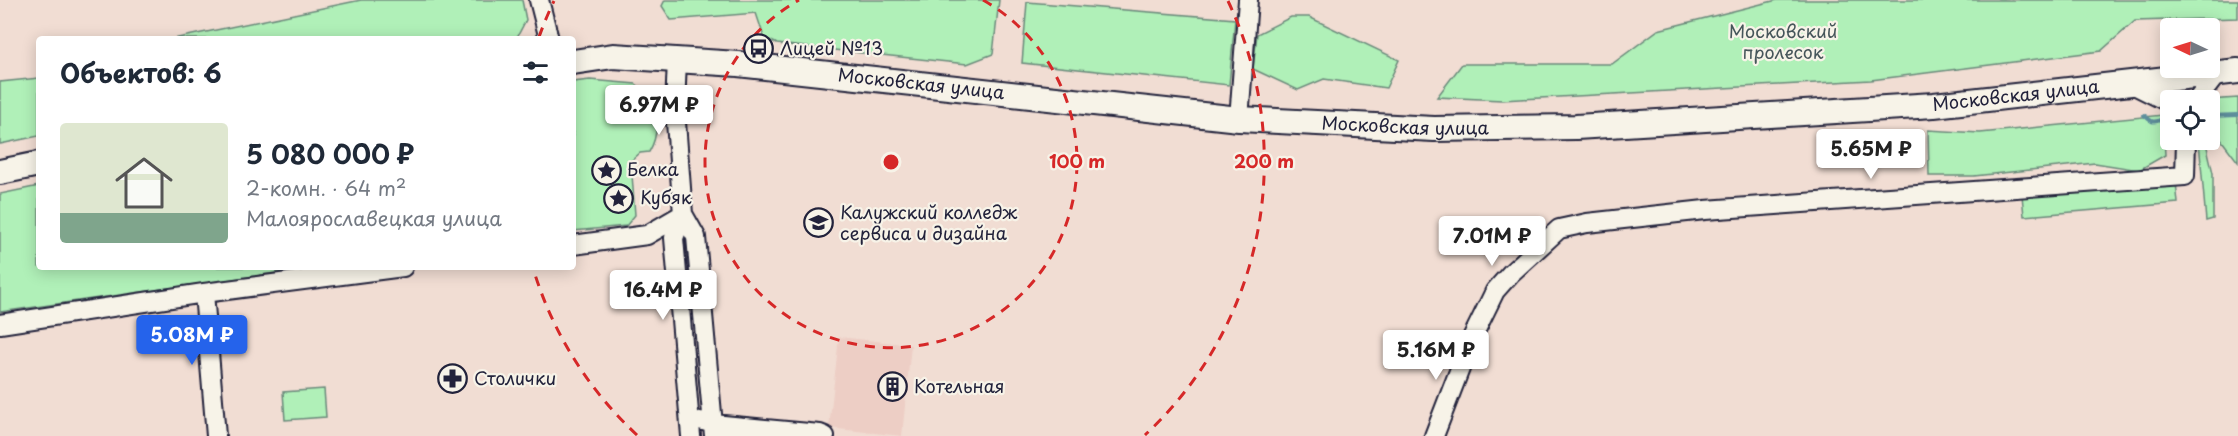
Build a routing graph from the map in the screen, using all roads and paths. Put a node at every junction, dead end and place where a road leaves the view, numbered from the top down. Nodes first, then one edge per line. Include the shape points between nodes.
1 (540, 0) edge
2 (1248, 0) edge
3 (548, 36) edge
4 (677, 60) junction
5 (576, 62) edge
6 (2228, 73) edge
7 (2132, 84) junction
8 (2208, 90) edge
9 (2160, 98) edge
10 (1239, 119) junction
11 (2186, 150) edge
12 (36, 165) edge
13 (0, 172) edge
14 (683, 214) junction
15 (576, 245) edge
16 (380, 270) edge
17 (204, 293) junction
18 (0, 324) edge
19 (690, 417) junction
20 (713, 430) edge
21 (216, 436) edge
22 (691, 436) edge
23 (825, 436) edge
24 (1434, 436) edge

1 - 3 street
2 - 10 street
4 - 5 main road, Московская улица via 613,56
4 - 10 main road, Московская улица
4 - 14 street via 675,110
6 - 7 main road, Московская улица
6 - 8 street
7 - 9 street
7 - 10 main road, Московская улица via 1934,105 1576,127 1434,129
11 - 24 street via 2185,176 1705,210 1559,229 1495,291 1471,340
12 - 13 main road
14 - 15 street via 647,235
14 - 19 street via 674,238
14 - 20 street via 696,237
16 - 17 street
17 - 18 street
17 - 21 street
19 - 20 street
19 - 22 street
20 - 23 street

